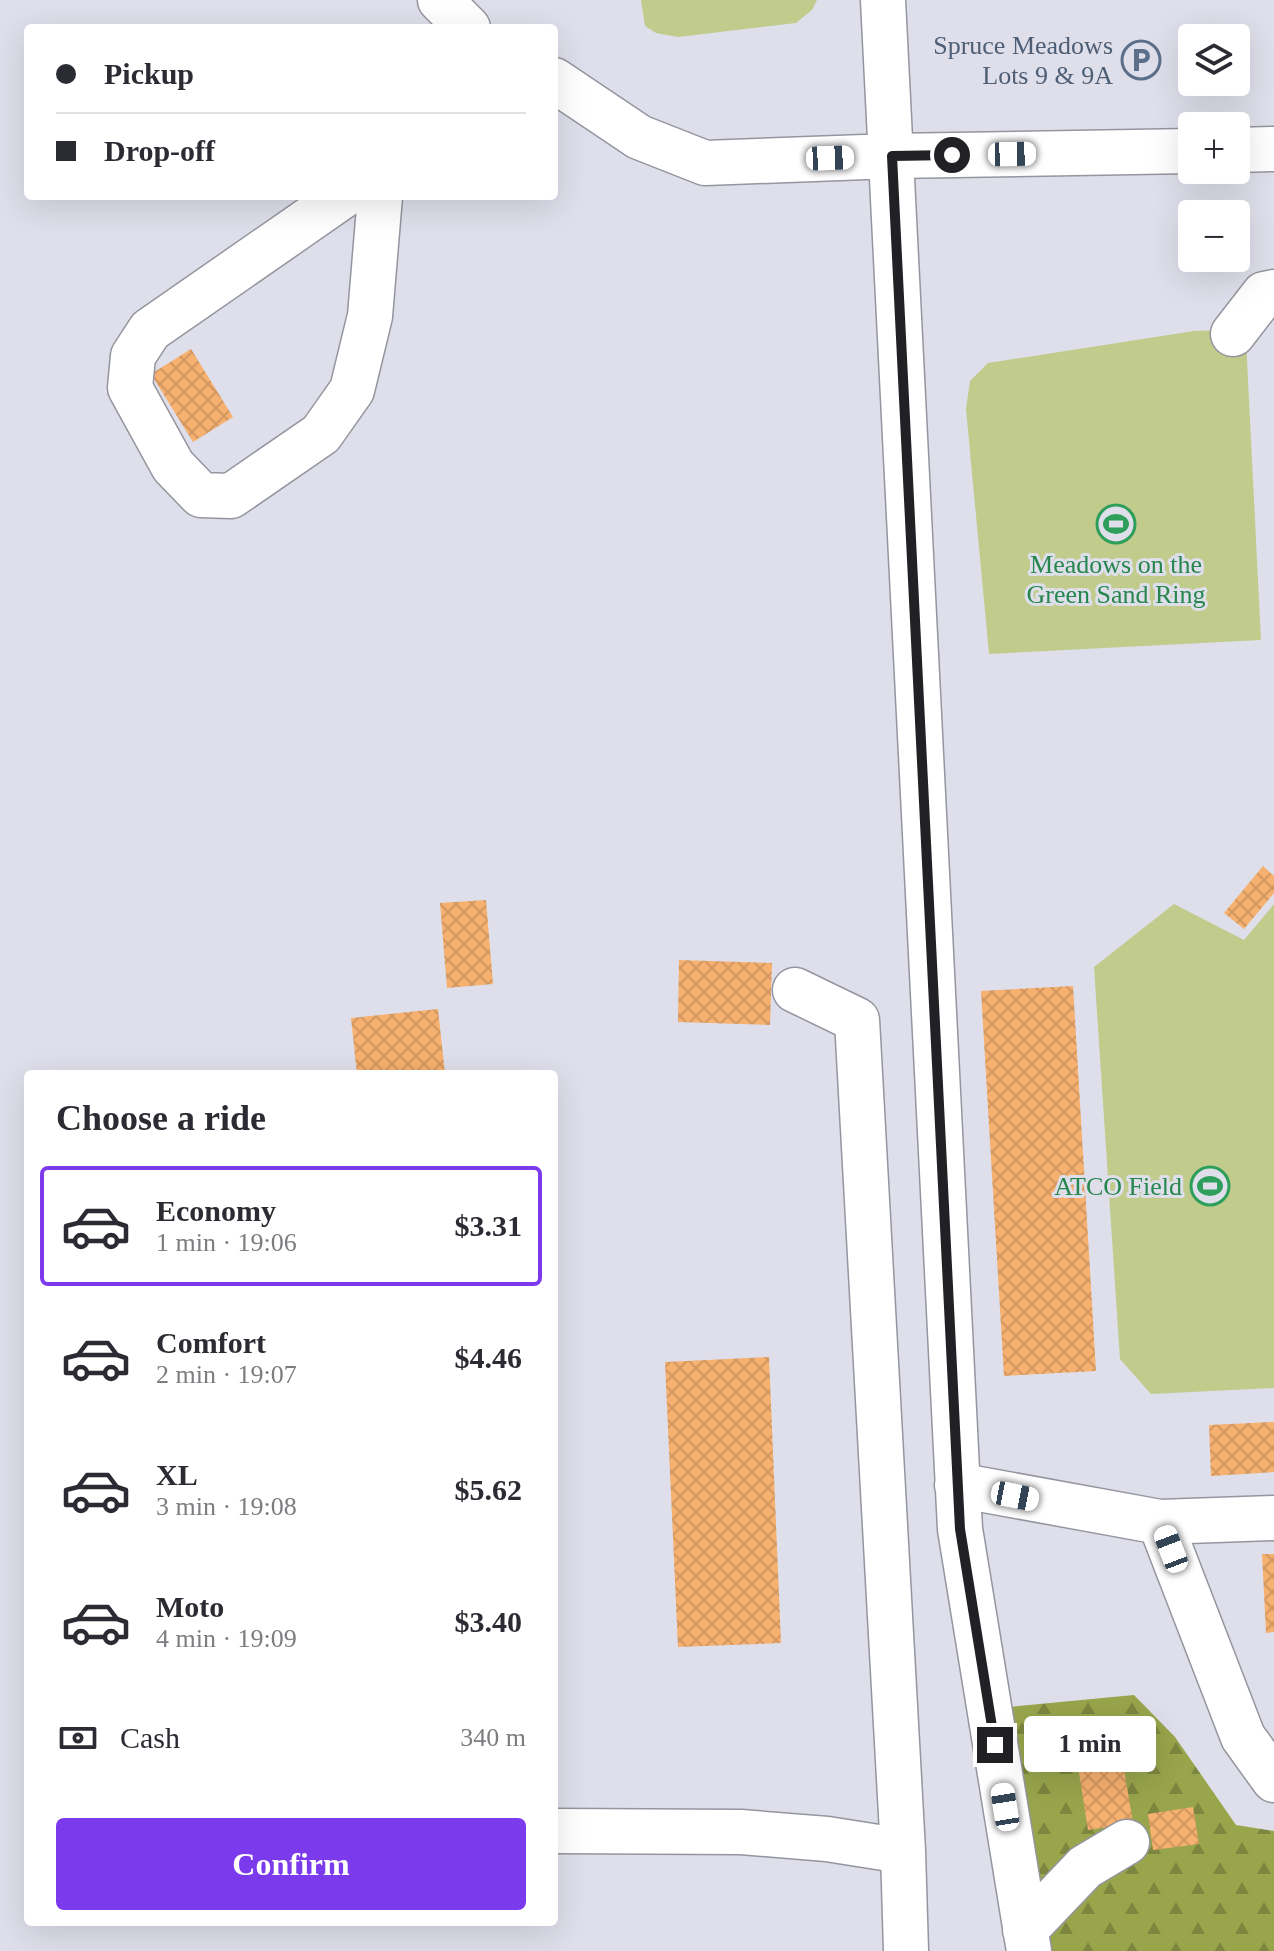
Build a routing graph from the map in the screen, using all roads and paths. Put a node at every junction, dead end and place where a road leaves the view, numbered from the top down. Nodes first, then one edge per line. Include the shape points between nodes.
1 (440, 0) edge
2 (883, 0) edge
3 (464, 24) edge
4 (558, 83) edge
5 (1274, 149) edge
6 (1250, 150) edge
7 (1178, 151) edge
8 (892, 156) junction
9 (337, 200) edge
10 (380, 200) edge
11 (1274, 292) edge
12 (1233, 334) dead end
13 (795, 990) dead end
14 (957, 1485) junction
15 (1274, 1518) edge
16 (1160, 1522) junction
17 (1274, 1780) edge
18 (558, 1831) edge
19 (1127, 1842) dead end
20 (903, 1851) junction
21 (1027, 1940) edge
22 (906, 1951) edge

1 - 3 street
2 - 8 street
4 - 8 street via 639,137 705,163
5 - 6 street
7 - 8 street
8 - 14 street
9 - 10 street via 150,330 133,356 130,388 173,466 201,495 231,496 321,434 352,390 370,316
11 - 12 street via 1264,294
13 - 20 street via 857,1020
14 - 16 street
14 - 21 street
15 - 16 street
16 - 17 street via 1243,1737
18 - 20 street via 741,1832
19 - 21 street via 1085,1867
20 - 22 street

